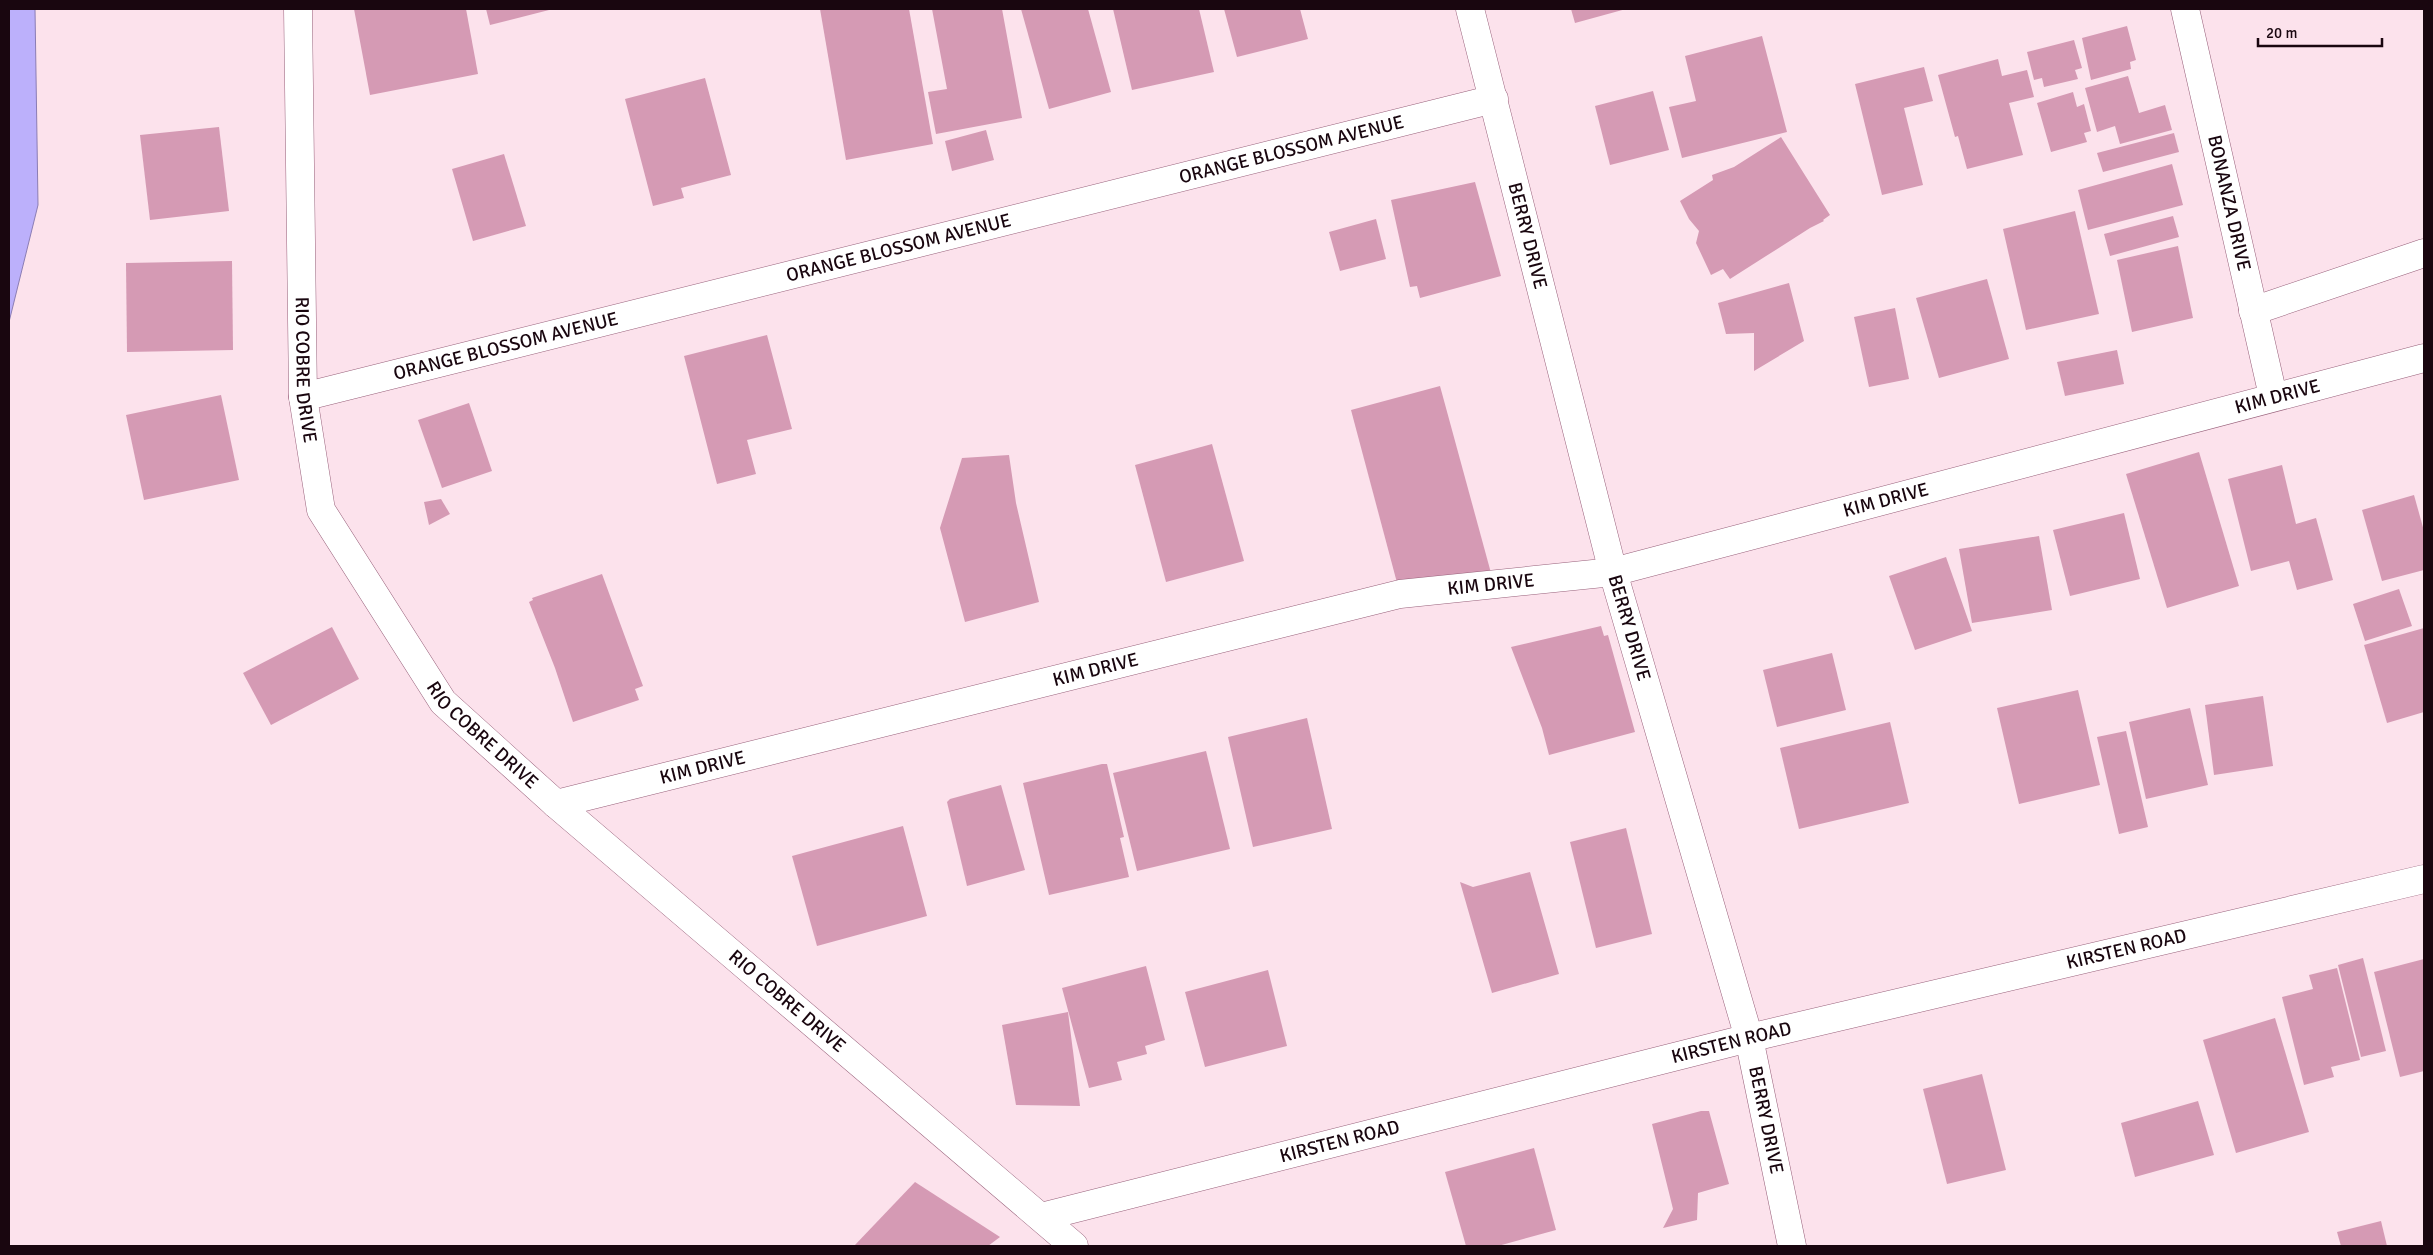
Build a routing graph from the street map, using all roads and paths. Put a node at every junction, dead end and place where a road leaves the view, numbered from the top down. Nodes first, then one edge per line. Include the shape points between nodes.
1 (298, 9) edge
2 (1470, 9) edge
3 (2185, 9) edge
4 (1494, 99) junction
5 (2424, 253) edge
6 (2253, 311) junction
7 (2424, 358) edge
8 (2272, 396) junction
9 (303, 397) junction
10 (1613, 572) junction
11 (556, 804) junction
12 (2424, 879) edge
13 (1748, 1038) junction
14 (1041, 1217) junction
15 (1074, 1246) edge
16 (1792, 1246) edge

1 - 9 street, RIO COBRE DRIVE
2 - 4 street, BERRY DRIVE
3 - 6 street, BONANZA DRIVE
4 - 9 street, ORANGE BLOSSOM AVENUE
4 - 10 street, BERRY DRIVE
5 - 6 street
6 - 8 street, BONANZA DRIVE
7 - 8 street, KIM DRIVE
8 - 10 street, KIM DRIVE
9 - 11 street, RIO COBRE DRIVE via 321,510 443,702
10 - 11 street, KIM DRIVE via 1400,594
10 - 13 street, BERRY DRIVE
11 - 14 street, RIO COBRE DRIVE
12 - 13 street, KIRSTEN ROAD
13 - 14 street, KIRSTEN ROAD
13 - 16 street, BERRY DRIVE
14 - 15 street, RIO COBRE DRIVE

